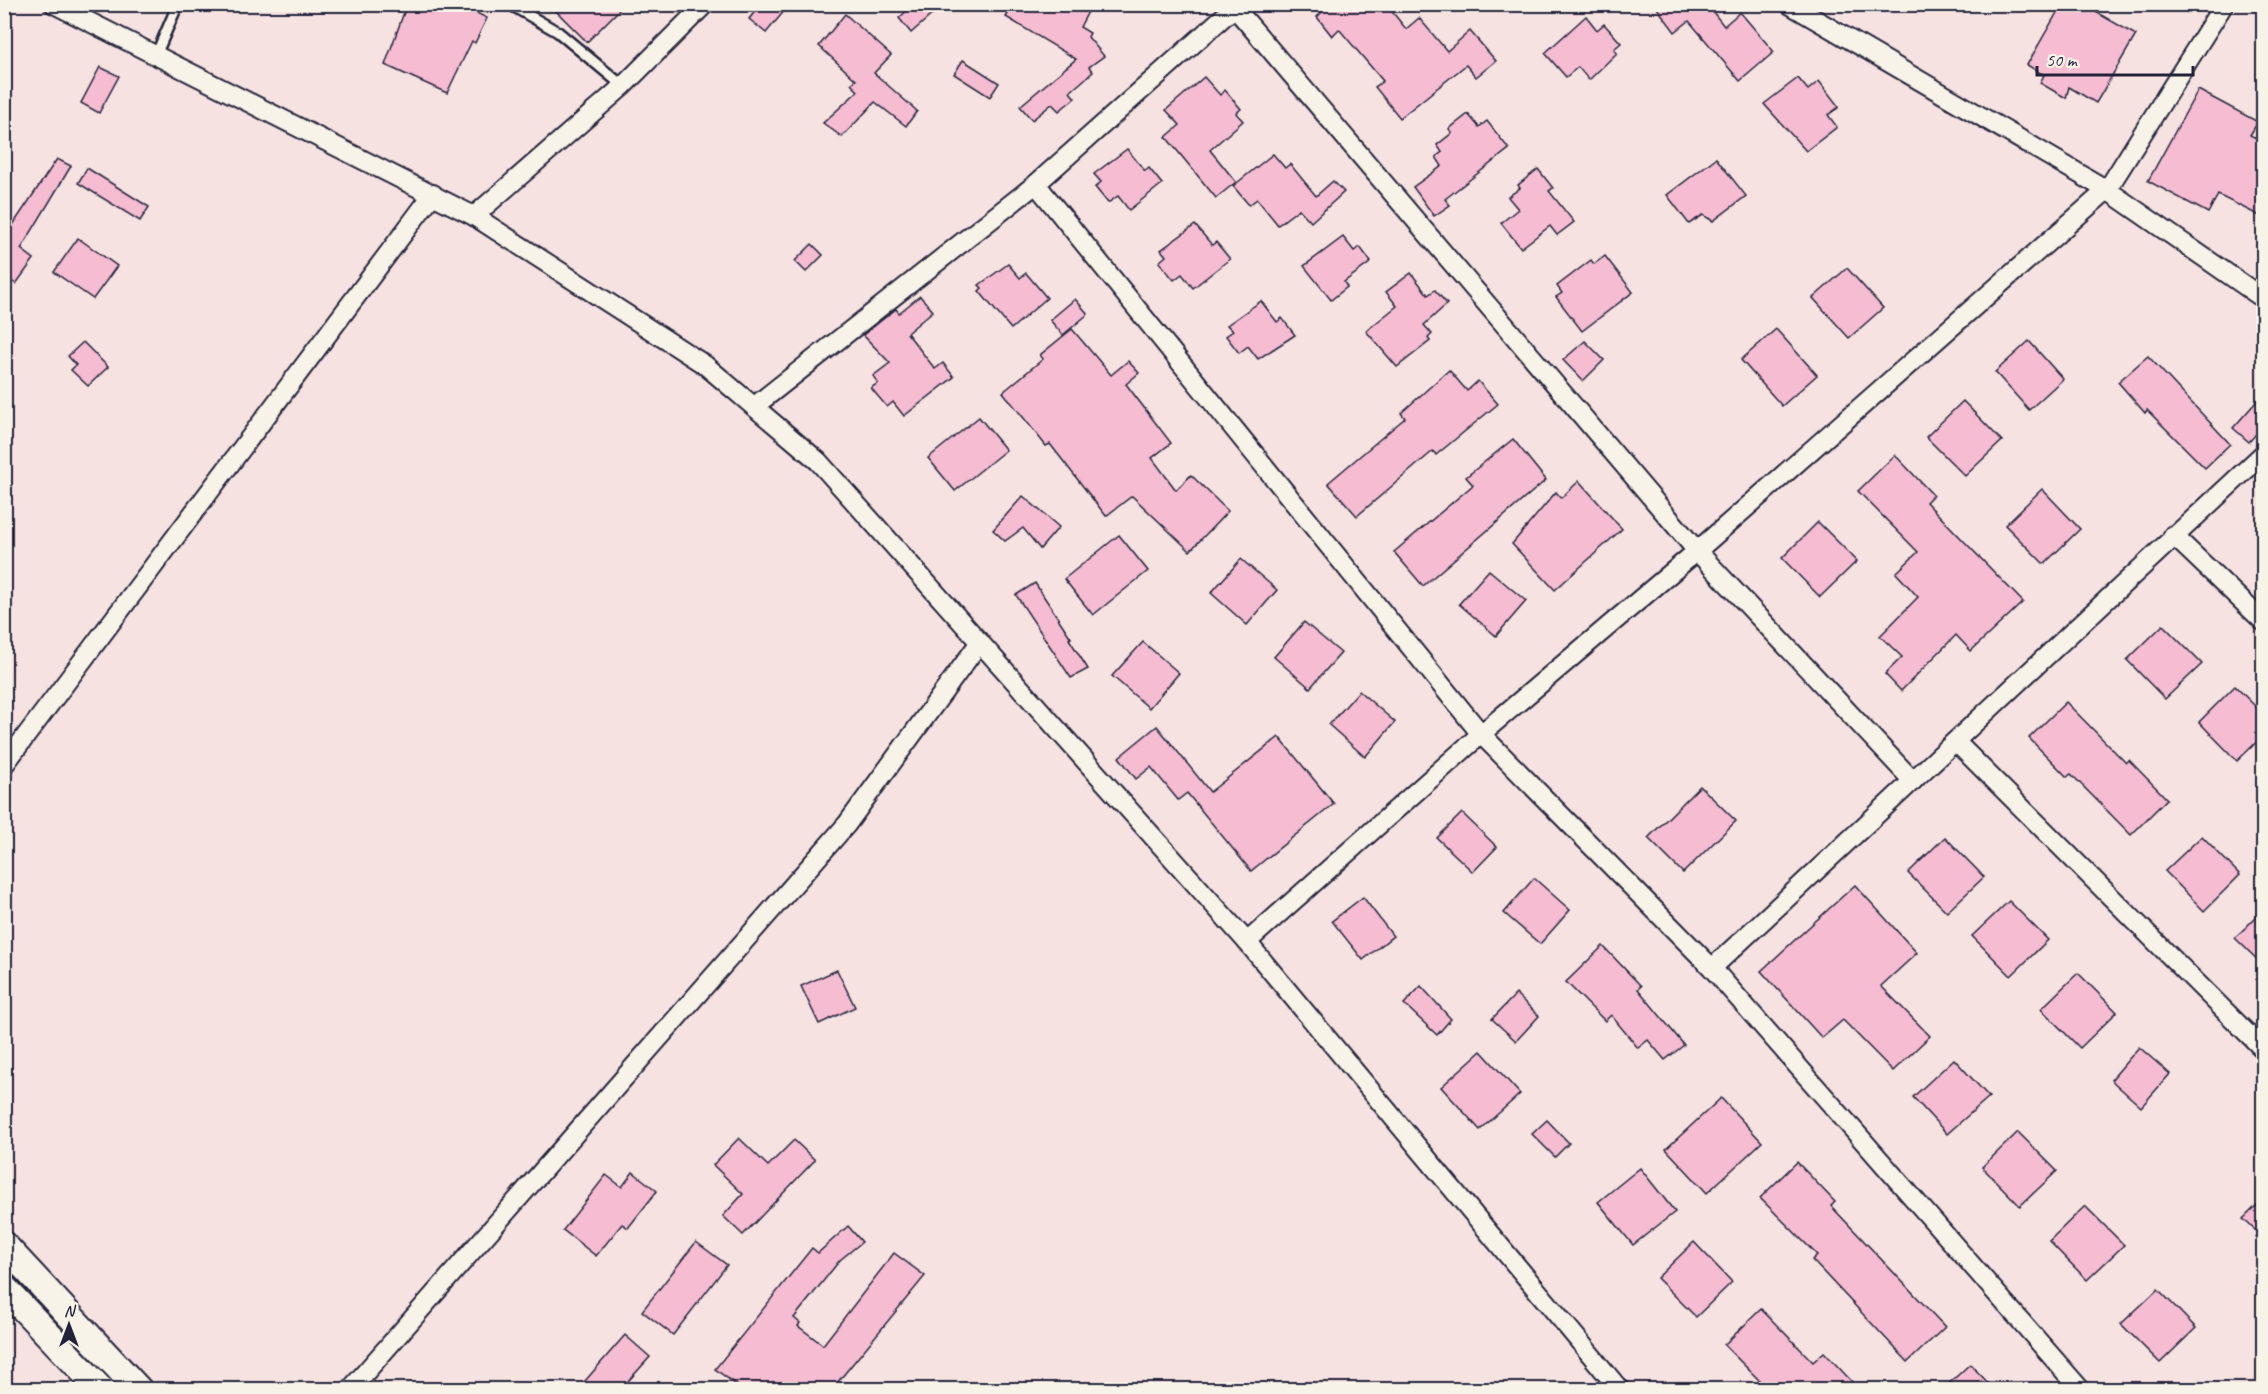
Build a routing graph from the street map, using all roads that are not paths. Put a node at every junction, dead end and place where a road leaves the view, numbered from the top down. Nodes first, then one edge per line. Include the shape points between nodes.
1 (54, 4) edge
2 (178, 4) edge
3 (510, 4) edge
4 (705, 4) edge
5 (1789, 4) edge
6 (2224, 4) edge
7 (1236, 6) edge
8 (156, 56) junction
9 (623, 86) junction
10 (1036, 184) junction
11 (2107, 190) junction
12 (433, 194) junction
13 (474, 216) junction
14 (2264, 299) edge
15 (756, 405) junction
16 (2264, 453) edge
17 (2174, 535) junction
18 (1697, 551) junction
19 (2264, 622) edge
20 (980, 642) junction
21 (1481, 734) junction
22 (1956, 741) junction
23 (4, 765) edge
24 (1913, 782) junction
25 (1247, 942) junction
26 (1712, 968) junction
27 (2264, 1050) edge
28 (4, 1245) edge
29 (4, 1288) edge
30 (101, 1389) edge
31 (139, 1389) edge
32 (350, 1389) edge
33 (1620, 1389) edge
34 (2081, 1389) edge

1 - 8 street
2 - 8 lane
3 - 9 lane via 558,32
4 - 9 street
5 - 11 street
6 - 11 street
7 - 10 street
7 - 18 street
8 - 12 street
9 - 13 street
10 - 15 street
10 - 21 street
11 - 14 street
11 - 18 street
12 - 13 street
12 - 23 street
13 - 15 street via 705,365
15 - 20 street via 818,461
16 - 17 street
17 - 19 street
17 - 22 street
18 - 21 street
18 - 24 street
20 - 25 street
20 - 32 street via 847,824
21 - 25 street
21 - 26 street
22 - 24 street
22 - 27 street
24 - 26 street
25 - 33 street
26 - 34 street
28 - 31 street
29 - 30 street

